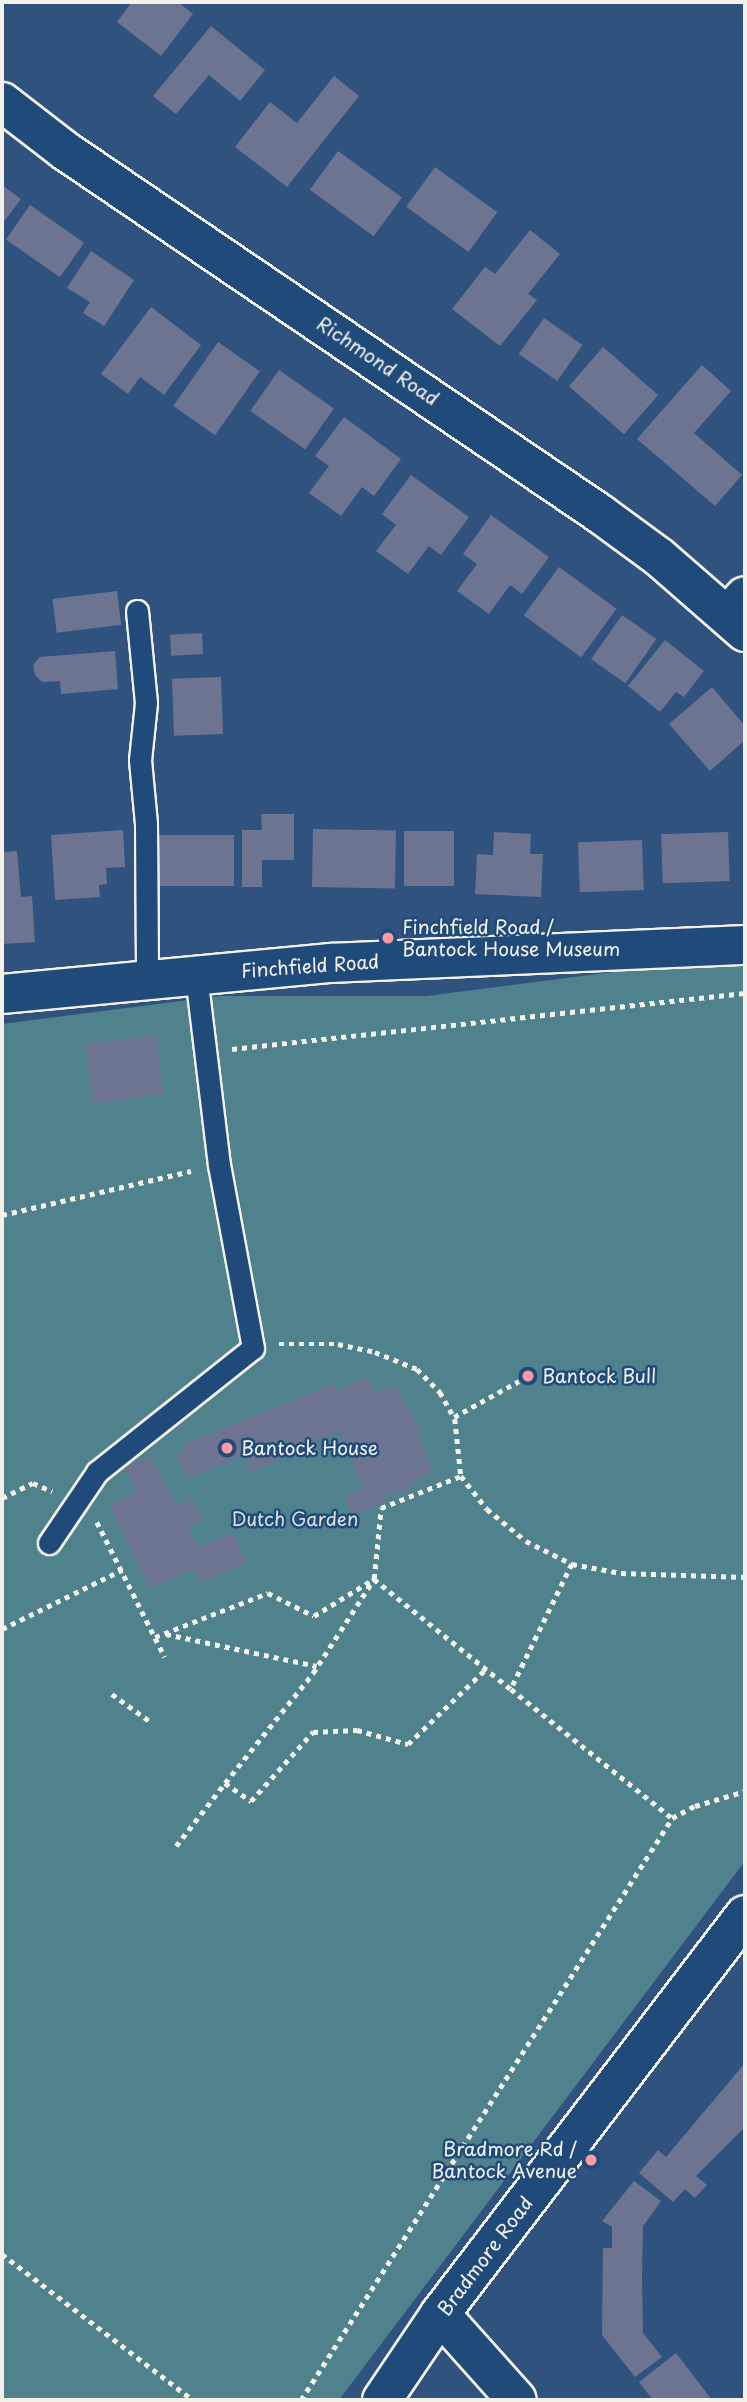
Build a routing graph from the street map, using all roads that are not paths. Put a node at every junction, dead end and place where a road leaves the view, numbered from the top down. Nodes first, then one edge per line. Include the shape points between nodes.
1 (2, 102) edge
2 (137, 611) dead end
3 (739, 614) edge
4 (745, 945) edge
5 (197, 974) junction
6 (147, 979) junction
7 (2, 994) edge
8 (49, 1543) dead end
9 (745, 1915) edge
10 (440, 2314) junction
11 (382, 2400) edge
12 (517, 2400) edge

1 - 3 street, Richmond Road via 64,150 599,513
2 - 6 lane via 146,703 141,761
4 - 5 street, Finchfield Road via 331,963
5 - 6 street, Finchfield Road
5 - 8 lane via 219,1165 253,1348 97,1472
6 - 7 street, Finchfield Road
9 - 10 street, Bradmore Road
10 - 11 street, Bradmore Road
10 - 12 street

